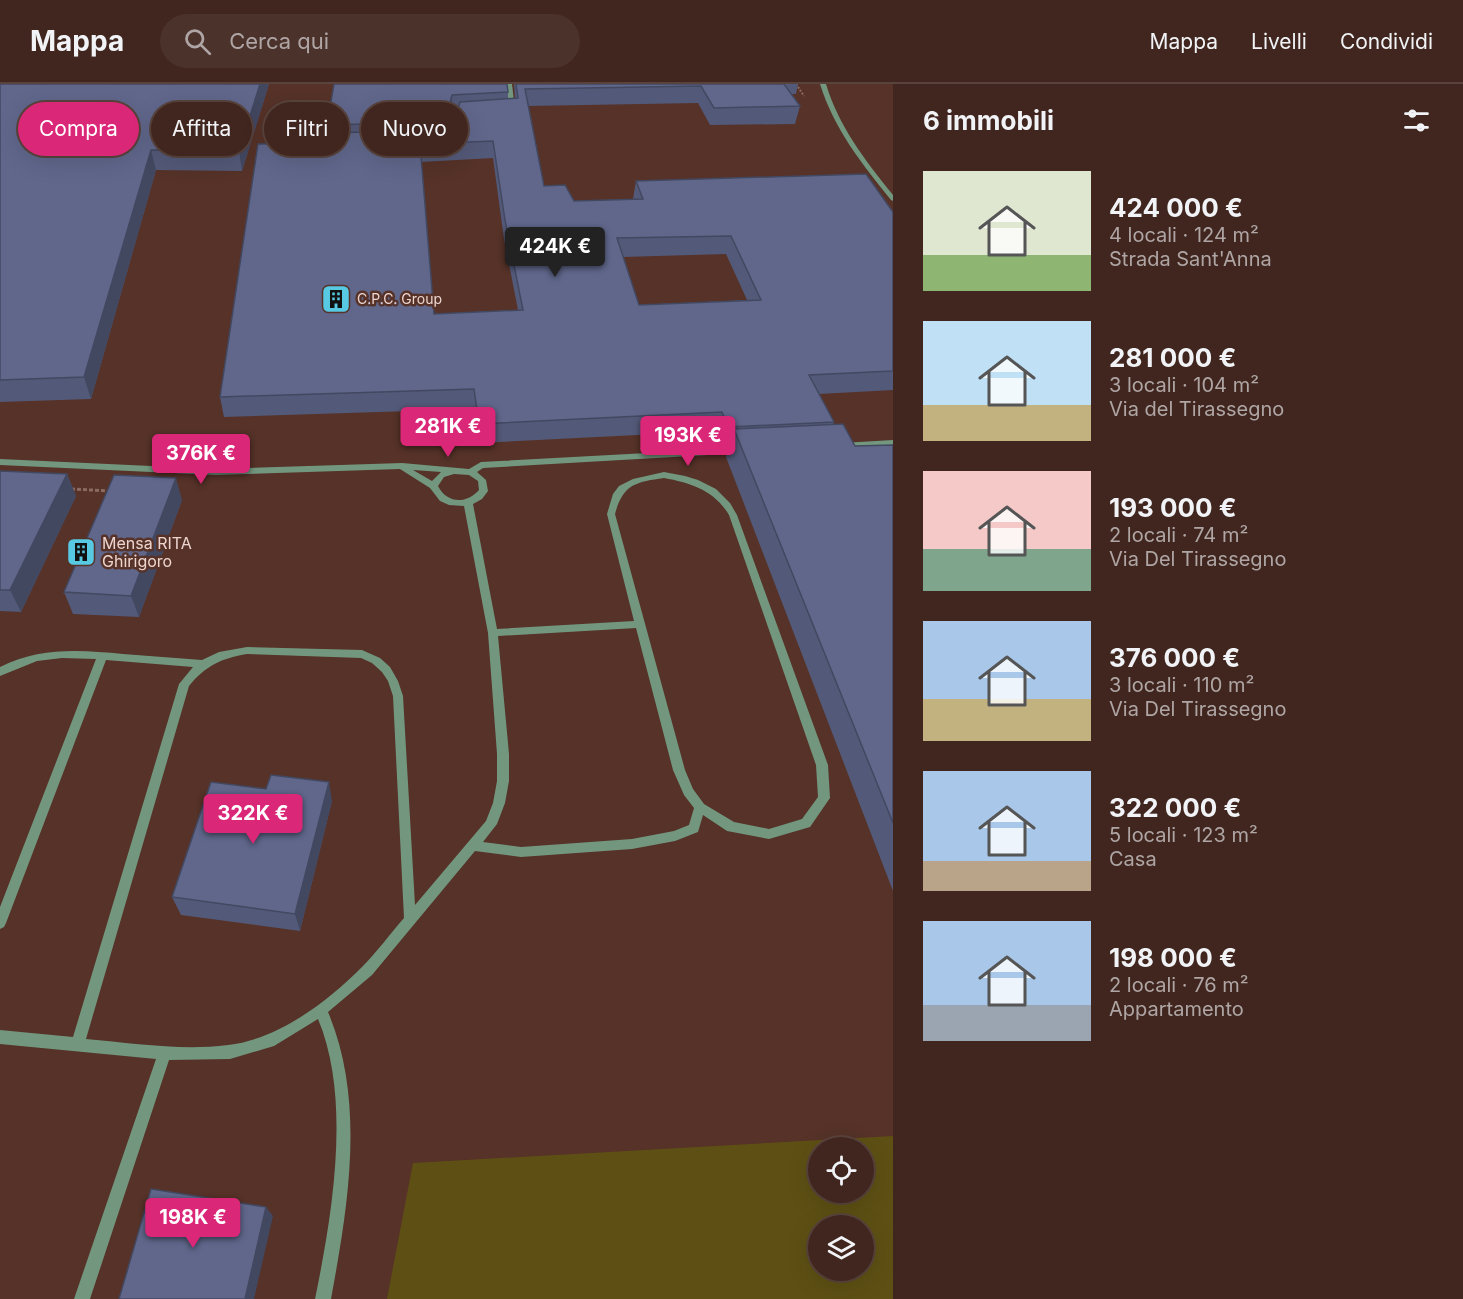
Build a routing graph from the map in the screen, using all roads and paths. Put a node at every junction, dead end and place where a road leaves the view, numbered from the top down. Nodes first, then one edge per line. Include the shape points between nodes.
1 (509, 84) edge
2 (824, 84) edge
3 (501, 114) edge
4 (468, 115) edge
5 (478, 115) edge
6 (893, 199) edge
7 (893, 443) edge
8 (835, 446) edge
9 (753, 451) edge
10 (0, 462) edge
11 (402, 466) junction
12 (459, 471) junction
13 (471, 472) junction
14 (434, 486) junction
15 (468, 503) junction
16 (640, 624) junction
17 (493, 633) junction
18 (102, 656) junction
19 (202, 664) junction
20 (0, 672) edge
21 (700, 807) junction
22 (474, 846) junction
23 (410, 922) junction
24 (0, 923) edge
25 (321, 1010) junction
26 (0, 1037) edge
27 (77, 1045) junction
28 (165, 1053) junction
29 (82, 1299) edge
30 (323, 1299) edge

1 - 3 street via 513,113
2 - 6 street via 828,104
4 - 5 street
7 - 8 street
9 - 13 street via 481,465
10 - 11 street via 216,472
11 - 12 street
11 - 14 street
12 - 13 street
12 - 14 street via 440,476
13 - 15 street via 482,480 484,491
14 - 15 street via 444,500
15 - 17 street
16 - 17 street
16 - 21 street via 679,770 688,792
16 - 21 street via 611,514 614,497 633,480 664,475 694,480 727,502 733,514 822,765 824,798 806,823 769,834 731,827
17 - 22 street via 503,781 491,824
18 - 19 street
18 - 20 street via 57,653 25,660
18 - 24 street
19 - 23 street via 225,653 251,649 362,654 387,668 398,696
19 - 27 street via 184,684
21 - 22 street via 694,828 643,842 521,852
22 - 23 street
23 - 25 street via 367,971
25 - 28 street via 269,1041 230,1052
25 - 30 street via 338,1062 343,1131 343,1181
26 - 27 street
27 - 28 street
28 - 29 street

